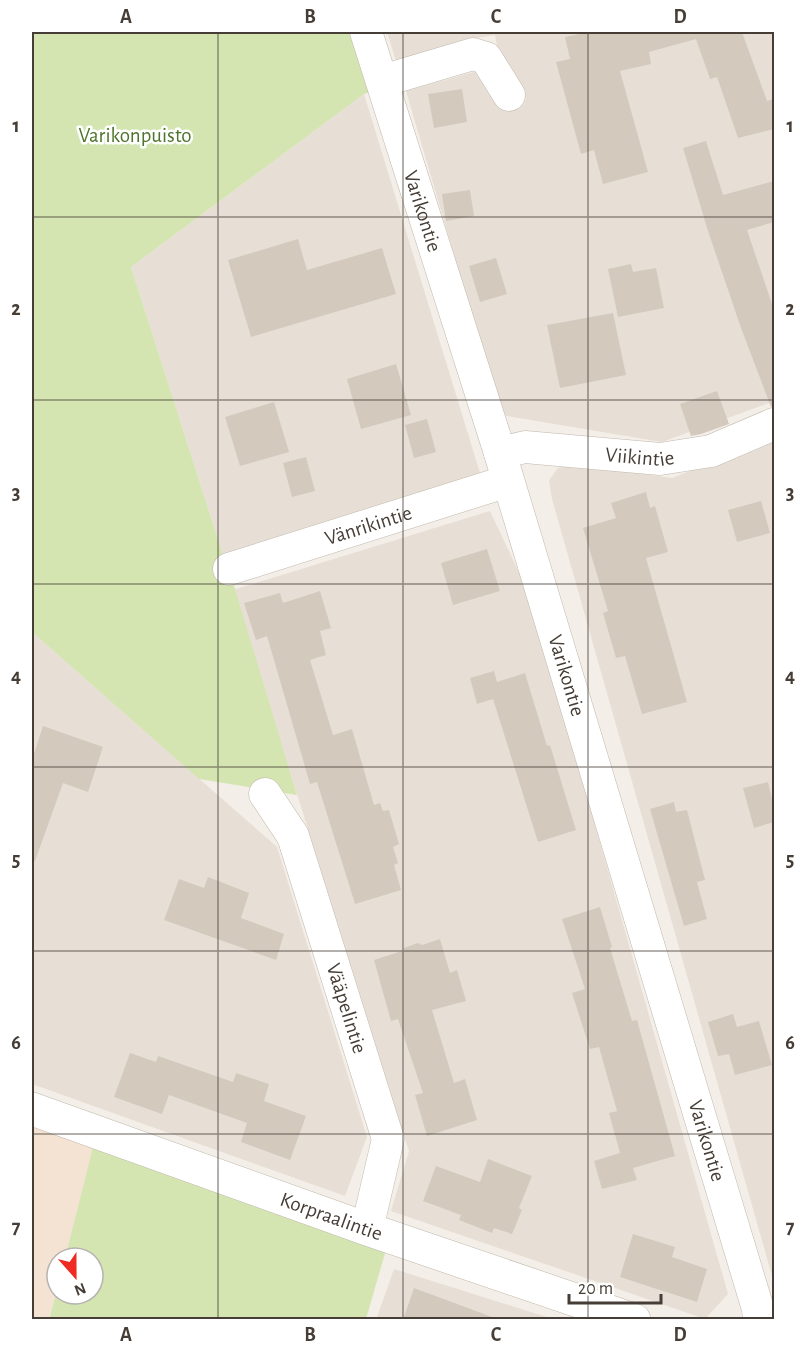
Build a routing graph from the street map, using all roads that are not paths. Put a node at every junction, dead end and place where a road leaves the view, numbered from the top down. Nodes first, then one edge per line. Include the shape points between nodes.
1 (366, 32) edge
2 (382, 81) junction
3 (509, 95) dead end
4 (774, 424) edge
5 (504, 467) junction
6 (229, 569) dead end
7 (265, 794) dead end
8 (32, 1108) edge
9 (367, 1229) junction
10 (634, 1320) edge
11 (759, 1320) edge

1 - 2 street, Varikontie
2 - 3 street via 473,54 486,58
2 - 5 street, Varikontie
4 - 5 street, Viikintie via 711,451 660,459 525,447
5 - 6 street, Vänrikintie
5 - 11 street, Varikontie
7 - 9 street, Vääpelintie via 293,836 388,1139
8 - 9 street, Korpraalintie
9 - 10 street, Korpraalintie

